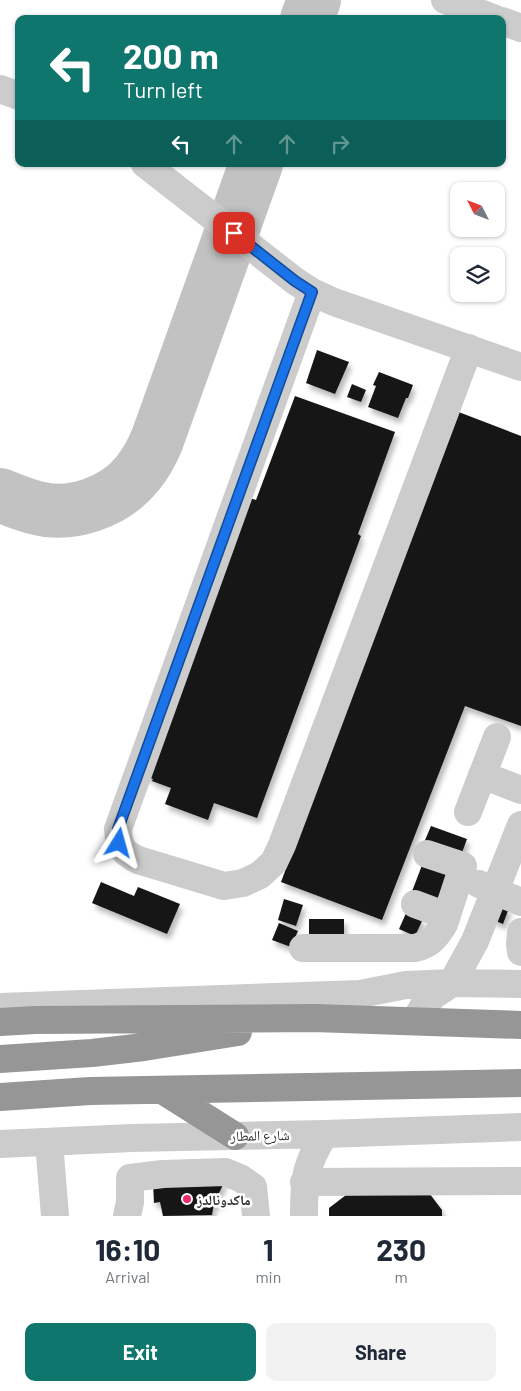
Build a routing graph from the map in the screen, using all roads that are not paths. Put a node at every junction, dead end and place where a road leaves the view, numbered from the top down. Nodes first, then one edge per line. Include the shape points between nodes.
1 (445, 0) edge
2 (485, 15) edge
3 (506, 22) edge
4 (521, 28) edge
5 (0, 89) edge
6 (15, 95) edge
7 (149, 167) edge
8 (312, 292) junction
9 (469, 348) junction
10 (521, 367) edge
11 (497, 736) dead end
12 (482, 775) junction
13 (521, 790) edge
14 (468, 812) dead end
15 (521, 825) edge
16 (427, 854) dead end
17 (461, 875) junction
18 (495, 892) junction
19 (521, 902) edge
20 (415, 904) dead end
21 (447, 916) junction
22 (521, 932) edge
23 (303, 948) dead end
24 (521, 952) edge
25 (452, 983) junction
26 (521, 984) edge
27 (0, 1007) edge
28 (314, 1018) junction
29 (415, 1021) junction
30 (0, 1022) edge
31 (521, 1025) edge
32 (0, 1059) edge
33 (521, 1083) edge
34 (162, 1090) junction
35 (0, 1097) edge
36 (521, 1127) edge
37 (325, 1134) junction
38 (235, 1136) junction
39 (271, 1136) junction
40 (132, 1138) junction
41 (50, 1142) junction
42 (0, 1144) edge
43 (130, 1178) junction
44 (521, 1181) edge
45 (304, 1182) junction
46 (55, 1216) edge
47 (127, 1216) edge
48 (256, 1216) edge
49 (304, 1216) edge

1 - 2 street
3 - 4 street
5 - 6 street
7 - 8 street
8 - 9 street
8 - 9 street via 118,829 119,843 126,854 138,860 224,886 243,883 260,875 274,862
9 - 10 street
11 - 12 street
12 - 13 street
12 - 14 street
15 - 18 street
16 - 17 street via 463,866
17 - 18 street
17 - 21 street
18 - 19 street
18 - 25 street via 475,941
20 - 21 street
21 - 23 street via 433,940 421,947
22 - 24 street
25 - 26 street
25 - 27 street via 410,985 360,994
25 - 29 street via 434,995
28 - 29 highway
28 - 30 highway
28 - 32 highway via 144,1047
29 - 31 highway
33 - 34 highway
34 - 35 highway
34 - 38 highway
36 - 37 street, شارع المطار
37 - 39 street, شارع المطار
37 - 45 street via 311,1158
38 - 39 street, شارع المطار
38 - 40 street, شارع المطار
39 - 45 street via 290,1155
40 - 41 street, شارع المطار
40 - 43 street
41 - 42 street, شارع المطار
41 - 46 street
43 - 47 street
43 - 48 street via 225,1172 253,1187
44 - 45 street
45 - 49 street

